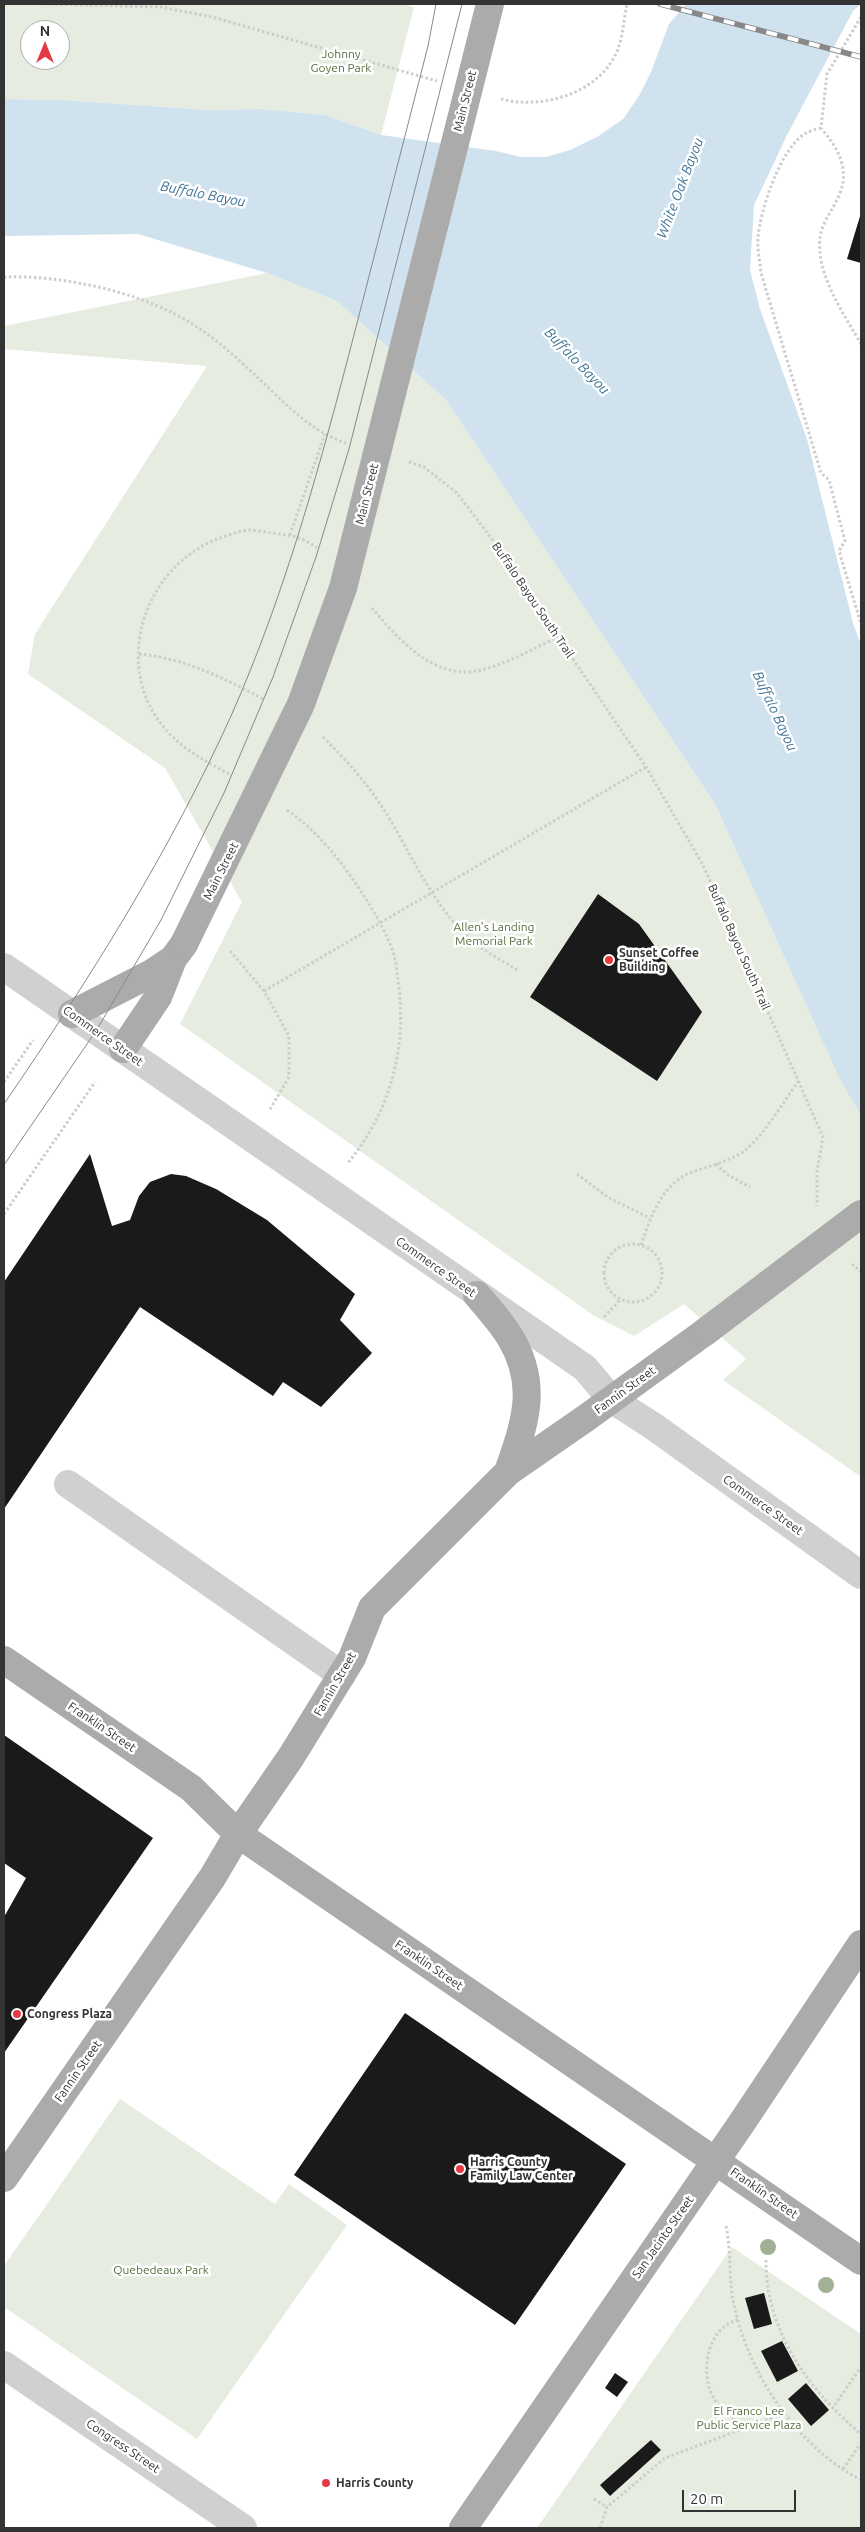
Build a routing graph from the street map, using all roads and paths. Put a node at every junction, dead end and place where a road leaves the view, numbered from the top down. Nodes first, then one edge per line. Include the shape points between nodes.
1 (45, 4) edge
2 (490, 4) edge
3 (627, 4) edge
4 (861, 17) edge
5 (438, 81) dead end
6 (494, 97) dead end
7 (821, 128) junction
8 (4, 277) edge
9 (861, 344) edge
10 (324, 434) junction
11 (352, 445) dead end
12 (406, 462) dead end
13 (290, 535) junction
14 (324, 553) dead end
15 (366, 601) dead end
16 (861, 624) edge
17 (558, 637) junction
18 (139, 654) junction
19 (269, 702) dead end
20 (320, 734) dead end
21 (646, 767) junction
22 (235, 777) dead end
23 (282, 807) dead end
24 (433, 893) junction
25 (380, 923) junction
26 (230, 950) dead end
27 (179, 952) junction
28 (4, 968) edge
29 (519, 971) dead end
30 (264, 991) junction
31 (72, 1014) junction
32 (33, 1040) dead end
33 (123, 1050) junction
34 (4, 1082) edge
35 (95, 1082) dead end
36 (798, 1082) junction
37 (252, 1139) junction
38 (716, 1164) junction
39 (817, 1171) dead end
40 (577, 1174) dead end
41 (750, 1187) dead end
42 (325, 1190) junction
43 (4, 1214) edge
44 (861, 1214) edge
45 (650, 1218) junction
46 (641, 1245) junction
47 (477, 1295) junction
48 (620, 1300) junction
49 (604, 1317) dead end
50 (611, 1399) junction
51 (508, 1472) junction
52 (68, 1484) dead end
53 (861, 1575) edge
54 (4, 1660) edge
55 (342, 1675) junction
56 (238, 1834) junction
57 (861, 1944) edge
58 (716, 2160) junction
59 (4, 2178) edge
60 (726, 2226) dead end
61 (766, 2260) dead end
62 (861, 2261) edge
63 (738, 2320) junction
64 (4, 2365) edge
65 (861, 2367) edge
66 (832, 2409) junction
67 (785, 2413) junction
68 (744, 2428) junction
69 (861, 2434) edge
70 (861, 2443) edge
71 (843, 2469) junction
72 (861, 2480) edge
73 (594, 2500) dead end
74 (607, 2507) junction
75 (243, 2528) edge
76 (463, 2528) edge
77 (600, 2528) edge

1 - 5 path via 161,7 212,17
2 - 27 main road, Main Street, bridge via 340,597 298,712
3 - 6 path via 618,50 600,76 572,94 541,102 513,102
4 - 7 path via 827,74
7 - 9 path via 833,142 845,176 826,218 820,238 821,255 825,274
7 - 16 path via 805,134 792,148 770,187 762,213 761,273 821,473 830,480 845,541 839,551
8 - 10 path via 43,278 84,285 113,291 158,307 192,324 221,344 301,418
10 - 11 path
10 - 13 path
12 - 17 path, Buffalo Bayou South Trail via 424,467 456,494 492,539
13 - 14 path via 304,538
13 - 18 path via 249,530 207,543 183,558 158,585 151,599 141,631
15 - 17 path via 407,646 447,669 475,672
17 - 21 path, Buffalo Bayou South Trail
18 - 19 path via 178,660 236,684
18 - 22 path via 141,686 167,731 195,755
20 - 24 path via 367,785
21 - 24 path
21 - 36 path, Buffalo Bayou South Trail via 703,865
23 - 25 path via 316,833 333,852
24 - 25 path
24 - 29 path via 471,940
25 - 30 path
25 - 42 path via 391,945 401,998 402,1023 396,1068 378,1119 364,1145
26 - 30 path
27 - 31 main road via 152,973
27 - 33 main road, Main Street via 158,996
28 - 31 street, Commerce Street
30 - 37 path via 289,1036 289,1077
31 - 33 street, Commerce Street
32 - 34 path
33 - 37 street, Commerce Street
35 - 43 path
36 - 38 path via 756,1140 745,1150
36 - 39 path, Buffalo Bayou South Trail via 823,1137
37 - 42 street, Commerce Street
38 - 41 path
38 - 45 path via 692,1172 667,1190
40 - 45 path via 610,1198
42 - 47 street, Commerce Street
44 - 50 main road, Fannin Street, bridge
45 - 46 path
46 - 48 path via 626,1244 613,1251 603,1268 606,1286
46 - 48 path via 657,1256 661,1264 661,1283 656,1292 640,1302
47 - 50 street, Commerce Street via 585,1368
47 - 51 main road via 510,1337 525,1371 527,1411
48 - 49 path
50 - 51 main road, Fannin Street
50 - 53 street, Commerce Street
51 - 55 main road, Fannin Street via 372,1608
52 - 55 street
54 - 56 main road, Franklin Street via 191,1788
55 - 56 main road, Fannin Street via 291,1758
56 - 58 main road, Franklin Street
56 - 59 main road, Fannin Street via 212,1878
57 - 58 main road, San Jacinto Street
58 - 62 main road, Franklin Street
58 - 76 main road, San Jacinto Street
60 - 63 path via 732,2293
61 - 66 path via 766,2281 779,2328 794,2360
63 - 67 path via 764,2384
63 - 68 path via 730,2322 716,2337 706,2367 712,2394
64 - 75 street, Congress Street
65 - 66 path
66 - 69 path
67 - 68 path
67 - 71 path via 826,2457
68 - 74 path via 665,2458
70 - 71 path
71 - 72 path
73 - 74 path
74 - 77 path

